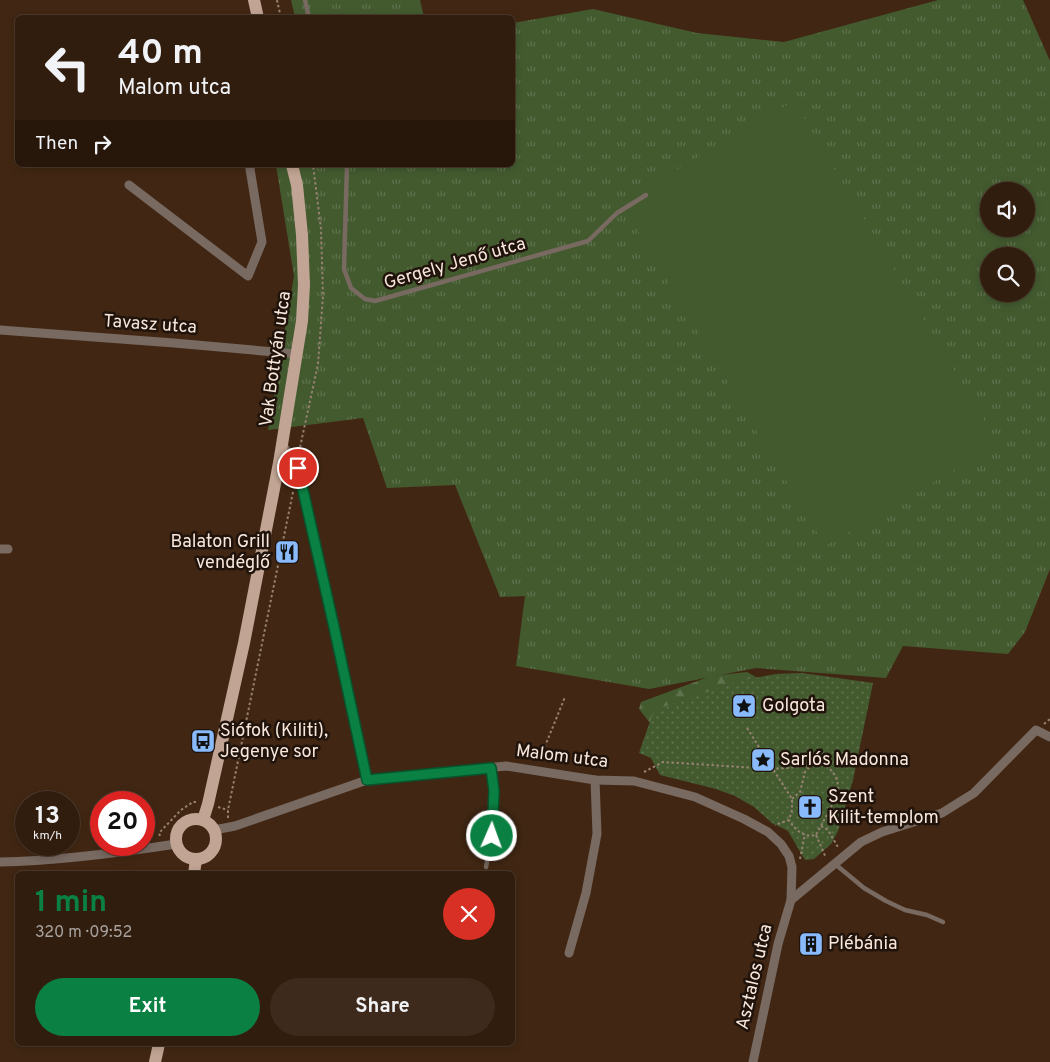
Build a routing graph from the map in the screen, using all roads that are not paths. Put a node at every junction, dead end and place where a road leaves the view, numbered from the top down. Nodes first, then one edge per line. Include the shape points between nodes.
1 (254, 0) edge
2 (305, 0) edge
3 (257, 15) edge
4 (308, 15) edge
5 (250, 167) edge
6 (292, 167) edge
7 (348, 167) edge
8 (129, 185) dead end
9 (646, 195) dead end
10 (0, 330) edge
11 (297, 354) junction
12 (282, 444) junction
13 (1050, 737) edge
14 (491, 768) junction
15 (367, 780) junction
16 (595, 780) junction
17 (203, 820) junction
18 (214, 830) junction
19 (176, 844) junction
20 (196, 860) junction
21 (0, 862) edge
22 (832, 866) junction
23 (486, 868) dead end
24 (194, 871) edge
25 (791, 900) junction
26 (943, 922) dead end
27 (569, 953) dead end
28 (159, 1046) edge
29 (155, 1062) edge
30 (753, 1062) edge

1 - 3 main road
2 - 4 lane
5 - 8 street via 262,242 248,276
6 - 11 main road, Vak Bottyán utca via 302,235 304,285
7 - 9 lane, Gergely Jenő utca via 344,268 351,288 365,299 375,301 588,241 617,213
10 - 11 street, Tavasz utca
11 - 12 main road, Vak Bottyán utca
12 - 15 street via 298,468
12 - 17 main road, Vak Bottyán utca via 244,643
13 - 22 street via 1036,730 974,793 942,814 882,832 861,842
14 - 15 street, Malom utca
14 - 16 street, Malom utca via 506,766
14 - 23 lane via 494,791 492,836
15 - 18 street, Malom utca via 235,826
16 - 25 street, Malom utca via 634,781 695,797 768,832 789,856
16 - 27 street via 597,834 586,893
17 - 18 main road
17 - 19 main road via 191,820 180,826
18 - 20 main road via 215,848
19 - 20 main road via 183,855
19 - 21 street via 33,862
20 - 24 main road
22 - 25 street
22 - 26 lane via 886,901
25 - 30 street, Asztalos utca via 778,944
28 - 29 main road

